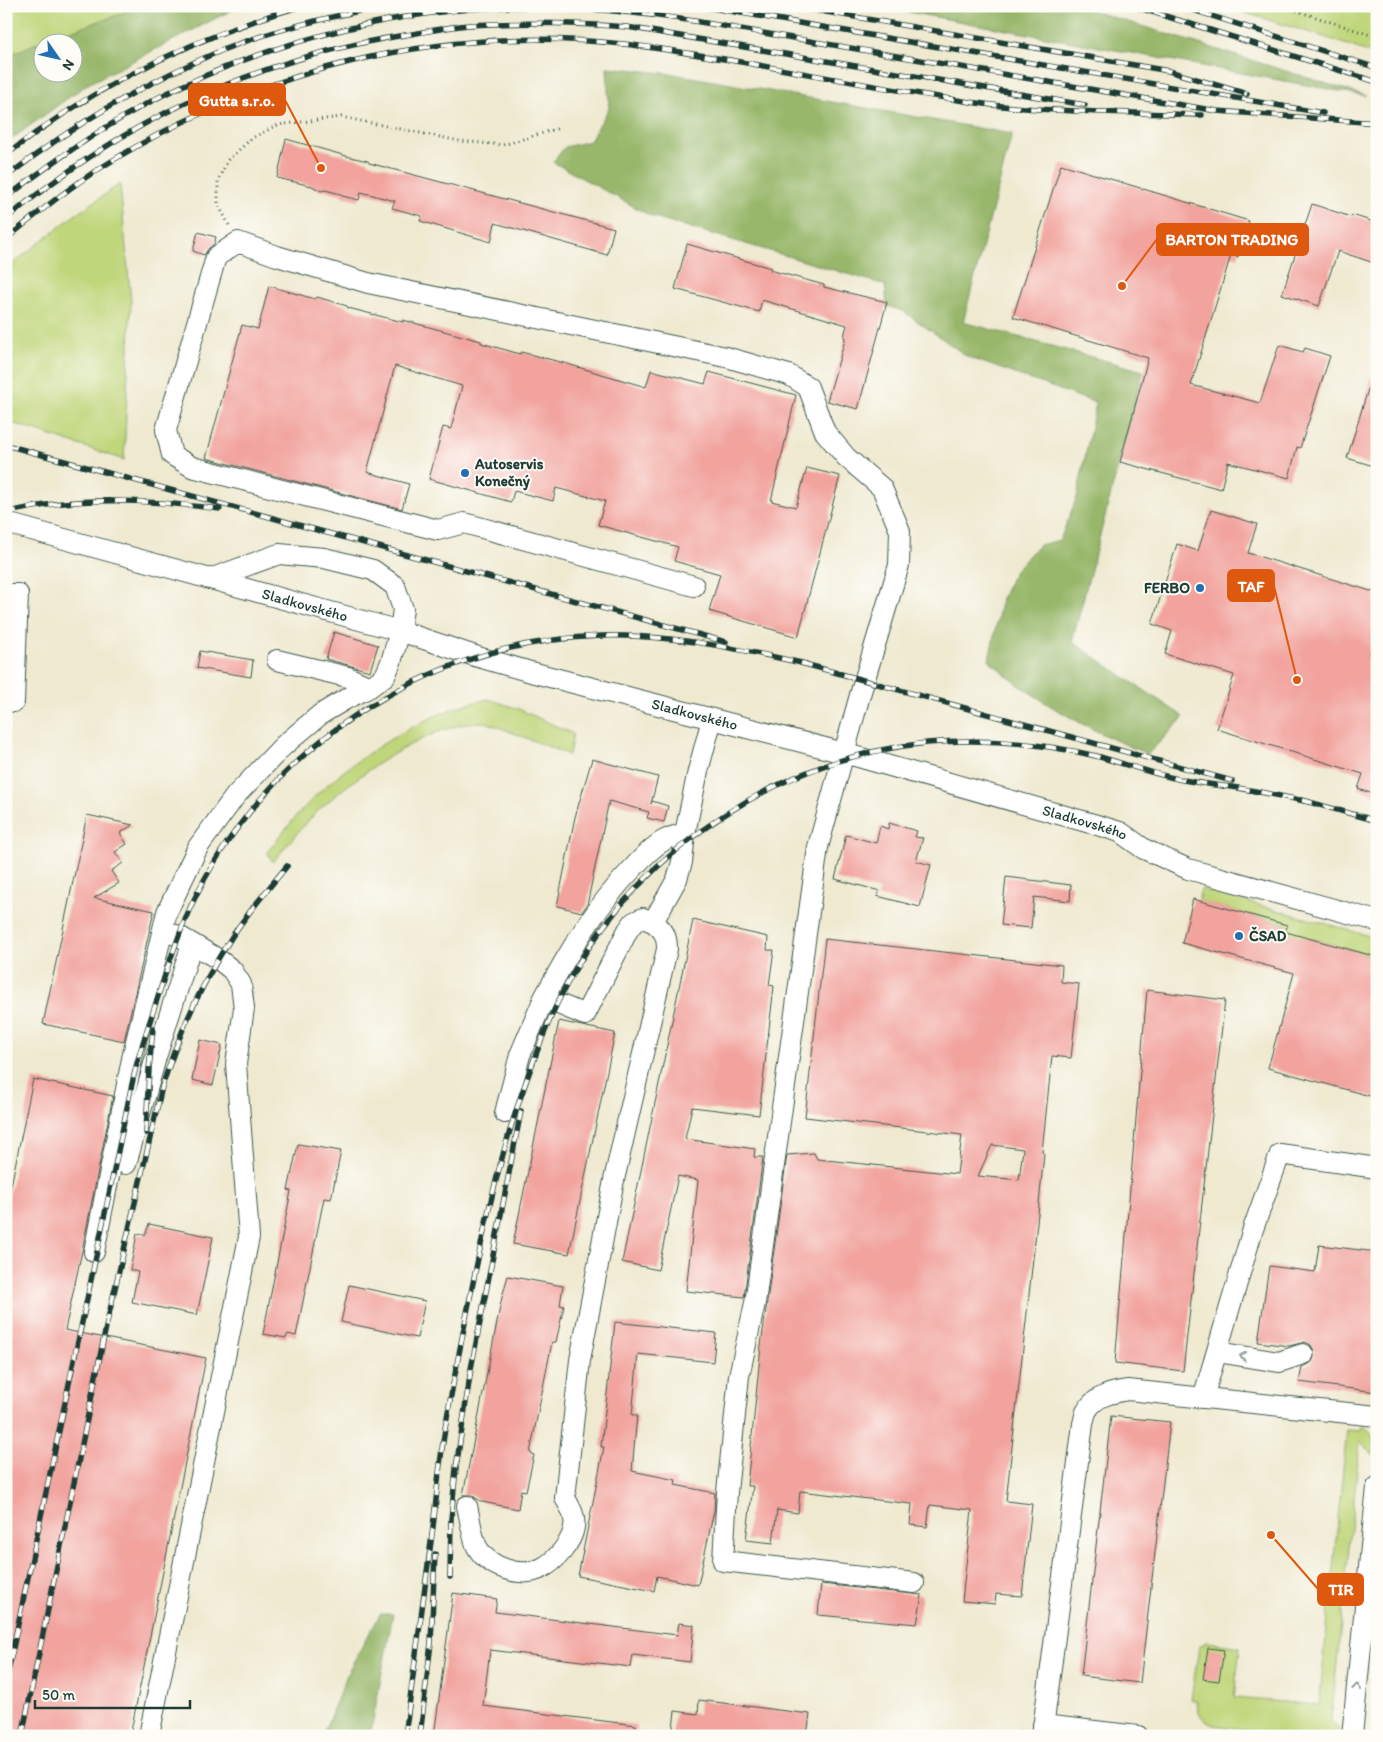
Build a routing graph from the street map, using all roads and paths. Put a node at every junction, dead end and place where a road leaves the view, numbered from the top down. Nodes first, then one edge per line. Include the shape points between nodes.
1 (1282, 6) edge
2 (1377, 37) edge
3 (560, 128) dead end
4 (238, 242) junction
5 (6, 523) edge
6 (210, 579) junction
7 (694, 586) dead end
8 (6, 594) edge
9 (400, 631) junction
10 (277, 660) dead end
11 (370, 688) junction
12 (14, 702) dead end
13 (712, 719) junction
14 (844, 753) junction
15 (684, 833) junction
16 (1377, 921) edge
17 (653, 922) junction
18 (163, 932) junction
19 (192, 944) junction
20 (544, 998) junction
21 (506, 1114) dead end
22 (126, 1164) dead end
23 (1377, 1168) edge
24 (94, 1252) dead end
25 (1217, 1352) junction
26 (1302, 1363) dead end
27 (1204, 1398) junction
28 (1377, 1416) edge
29 (1377, 1487) edge
30 (467, 1506) dead end
31 (914, 1583) dead end
32 (1043, 1730) edge
33 (149, 1736) edge
34 (1138, 1736) edge
35 (1352, 1736) edge

1 - 2 path
3 - 4 path via 503,145 460,141 341,117 278,125 252,138 228,160 218,180 218,204
4 - 7 street via 216,258 166,430 172,455 192,467 429,528 438,530 464,522
4 - 14 street via 368,283 726,357 789,375 808,387 825,432 882,488 900,531 899,565
5 - 6 street, Sladkovského
6 - 9 street, Sladkovského
6 - 9 street via 279,554 324,558 373,570 395,586 403,609
8 - 12 street via 18,594
9 - 11 street via 384,676
9 - 13 street, Sladkovského via 531,672
10 - 11 street via 348,677
11 - 18 street via 321,714 283,746 236,795 198,847 168,912
13 - 14 street, Sladkovského
13 - 15 street
14 - 16 street, Sladkovského via 1120,832 1144,849 1188,869
14 - 31 street via 818,847 755,1304 739,1376 723,1561
15 - 17 street via 682,862
15 - 20 street via 657,845 618,883 582,930
17 - 20 street via 639,918 628,930 585,1015
17 - 30 street via 664,932 667,949 614,1180 580,1360 565,1498 574,1517 574,1527 567,1544 555,1558 541,1569 522,1573 487,1560 477,1547
18 - 19 street
18 - 24 street via 133,1054
19 - 22 street
19 - 33 street via 232,970 241,984 244,1008 236,1064 249,1237
20 - 21 street via 520,1055
23 - 25 street via 1280,1154 1253,1229
26 -> 25 street
25 - 27 street
27 - 28 street
27 - 32 street via 1128,1390 1110,1392 1086,1411
35 -> 29 street
32 - 34 street

